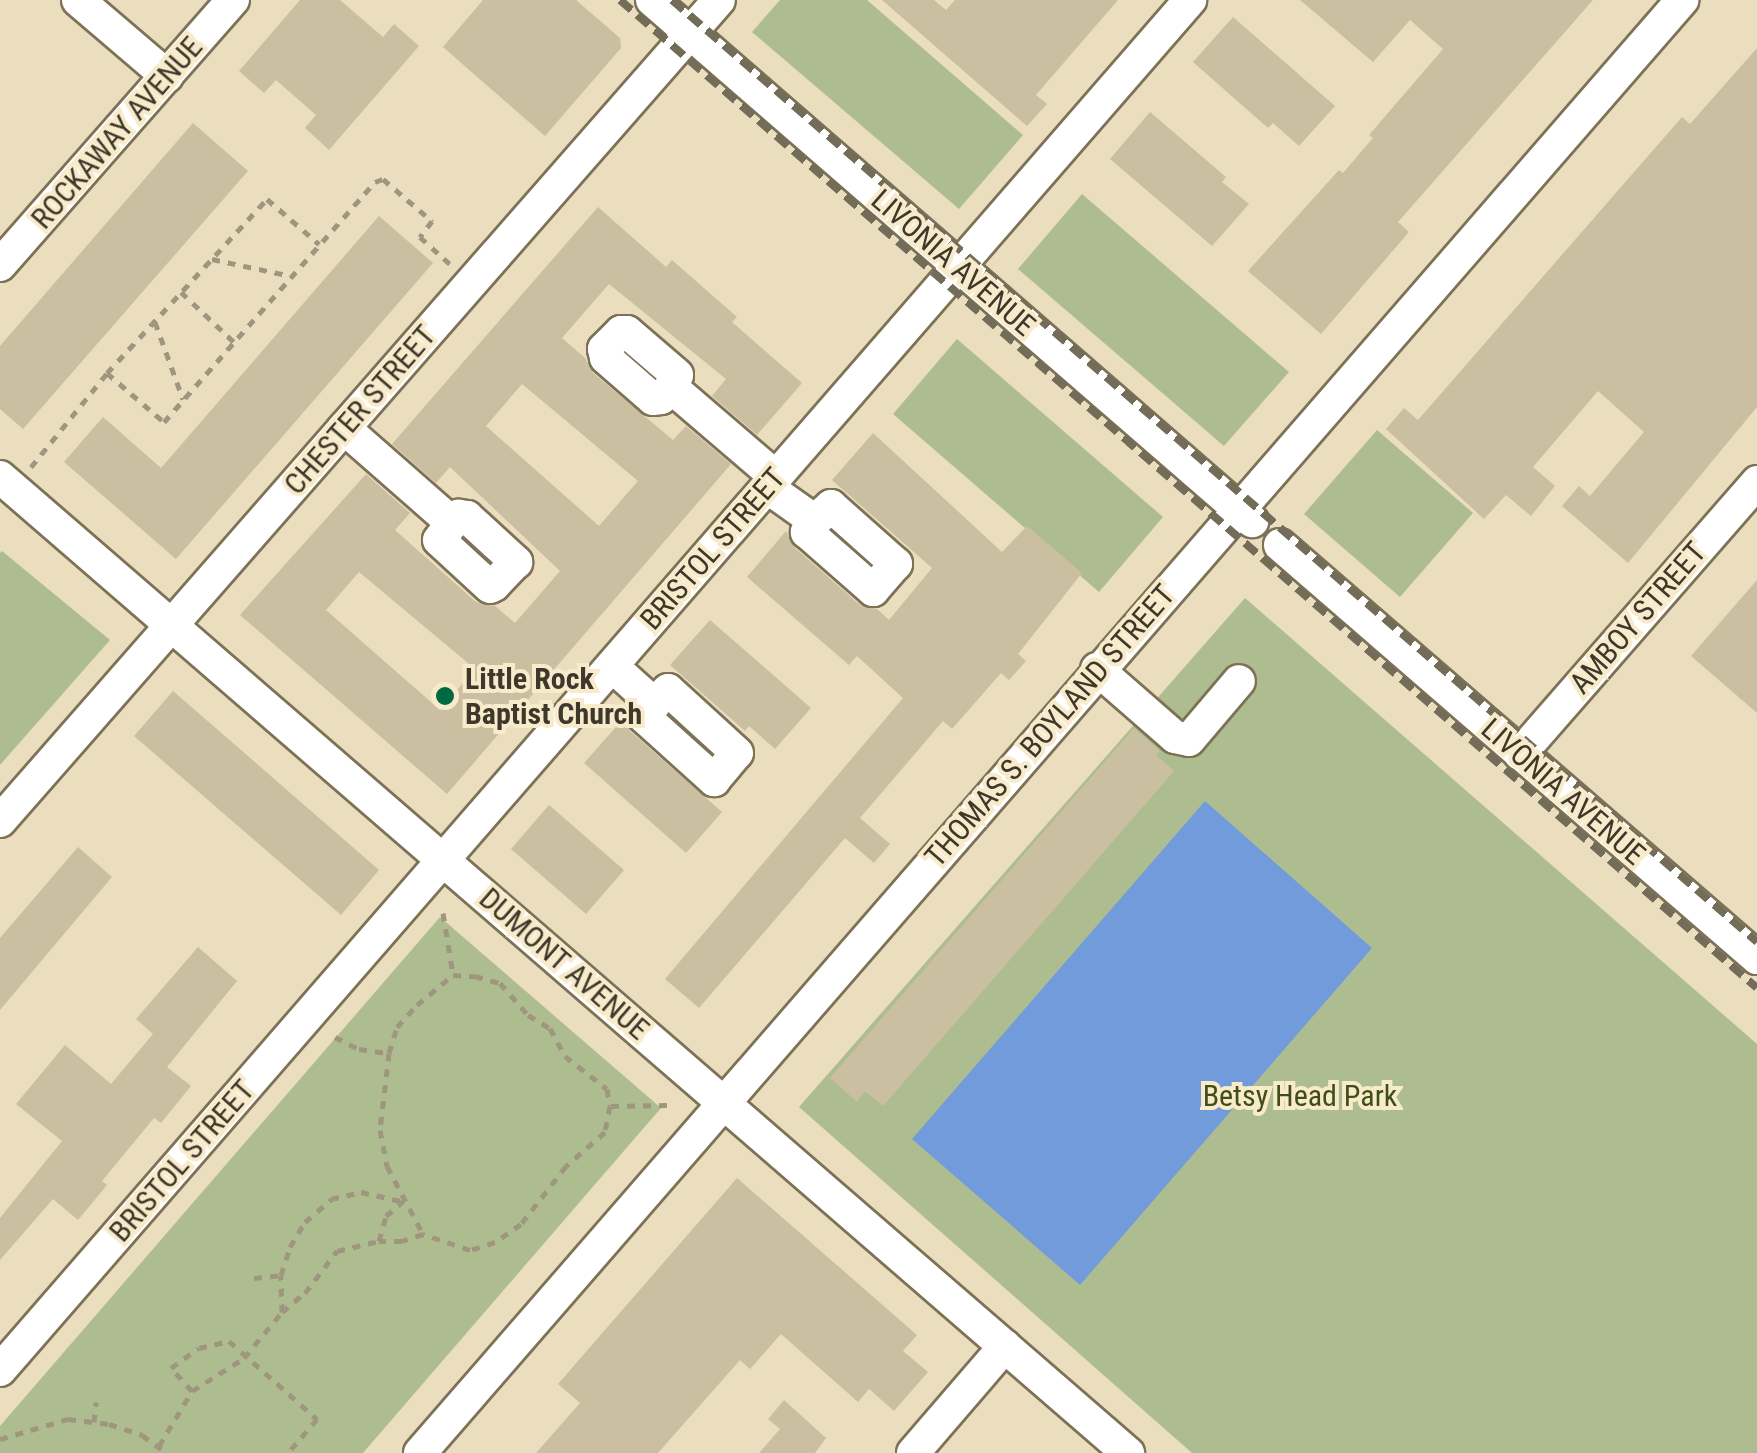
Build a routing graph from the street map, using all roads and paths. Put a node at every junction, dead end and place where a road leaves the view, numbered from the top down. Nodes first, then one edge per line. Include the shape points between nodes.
1 (78, 0) edge
2 (233, 0) edge
3 (652, 0) edge
4 (719, 0) edge
5 (1190, 0) edge
6 (1682, 0) edge
7 (690, 33) junction
8 (167, 76) junction
9 (7, 244) edge
10 (319, 244) junction
11 (212, 259) junction
12 (958, 268) junction
13 (291, 276) junction
14 (472, 282) junction
15 (181, 292) junction
16 (154, 321) junction
17 (234, 342) junction
18 (107, 373) junction
19 (671, 387) dead end
20 (183, 399) junction
21 (344, 428) junction
22 (772, 482) junction
23 (1757, 482) edge
24 (7, 483) edge
25 (815, 521) dead end
26 (452, 523) dead end
27 (1258, 526) junction
28 (173, 624) junction
29 (612, 666) junction
30 (1098, 670) junction
31 (1239, 681) dead end
32 (654, 704) dead end
33 (1520, 754) junction
34 (0, 820) edge
35 (444, 859) junction
36 (443, 913) dead end
37 (1757, 958) edge
38 (453, 975) junction
39 (335, 1037) dead end
40 (389, 1053) junction
41 (724, 1103) junction
42 (610, 1106) junction
43 (668, 1106) dead end
44 (403, 1202) junction
45 (423, 1234) junction
46 (379, 1240) junction
47 (281, 1275) junction
48 (254, 1278) dead end
49 (282, 1312) junction
50 (1005, 1346) junction
51 (244, 1358) junction
52 (0, 1370) edge
53 (192, 1391) junction
54 (96, 1402) dead end
55 (94, 1422) junction
56 (0, 1438) edge
57 (160, 1446) junction
58 (167, 1453) edge
59 (288, 1453) edge
60 (420, 1453) edge
61 (913, 1453) edge
62 (1128, 1453) edge

1 - 8 street
2 - 8 street, ROCKAWAY AVENUE
3 - 7 street, LIVONIA AVENUE
4 - 7 street, CHESTER STREET
5 - 12 street, BRISTOL STREET
6 - 27 street, THOMAS S. BOYLAND STREET
7 - 12 street, LIVONIA AVENUE
7 - 14 street, CHESTER STREET
8 - 9 street, ROCKAWAY AVENUE
10 - 11 path via 267,199
10 - 13 path
10 - 14 path via 383,179 432,222 420,237
11 - 13 path
11 - 15 path
12 - 22 street, BRISTOL STREET
12 - 27 street, LIVONIA AVENUE
13 - 17 path
14 - 21 street, CHESTER STREET
15 - 16 path
15 - 17 path
16 - 18 path
16 - 20 path
17 - 20 path
18 - 20 path via 164,422
18 - 24 path
19 - 22 street
21 - 26 street
21 - 28 street, CHESTER STREET
22 - 25 street
22 - 29 street, BRISTOL STREET
23 - 33 street, AMBOY STREET
24 - 28 street, DUMONT AVENUE
27 - 30 street, THOMAS S. BOYLAND STREET
27 - 33 street, LIVONIA AVENUE
28 - 34 street, CHESTER STREET
28 - 35 street, DUMONT AVENUE
29 - 32 street
29 - 35 street, BRISTOL STREET
30 - 31 street via 1175,737 1188,740
30 - 41 street, THOMAS S. BOYLAND STREET
33 - 37 street, LIVONIA AVENUE
35 - 41 street, DUMONT AVENUE
35 - 52 street, BRISTOL STREET
36 - 38 path
38 - 40 path via 398,1028
38 - 42 path via 500,983 528,1015 550,1028 566,1056 607,1089
39 - 40 path via 359,1050
40 - 44 path via 380,1130
41 - 50 street, DUMONT AVENUE
41 - 60 street, THOMAS S. BOYLAND STREET
42 - 43 path
42 - 45 path via 605,1132 566,1166 521,1224 470,1250
44 - 45 path
44 - 46 path via 386,1216
44 - 47 path via 361,1192 332,1199 304,1222
45 - 46 path
46 - 49 path via 337,1250 305,1294
47 - 48 path
47 - 49 path
49 - 51 path
50 - 61 street
50 - 62 street, DUMONT AVENUE
51 - 53 path
51 - 53 path via 229,1340 181,1357 171,1368
51 - 59 path via 317,1419
53 - 57 path
54 - 55 path
55 - 56 path via 68,1419
55 - 57 path
57 - 58 path

